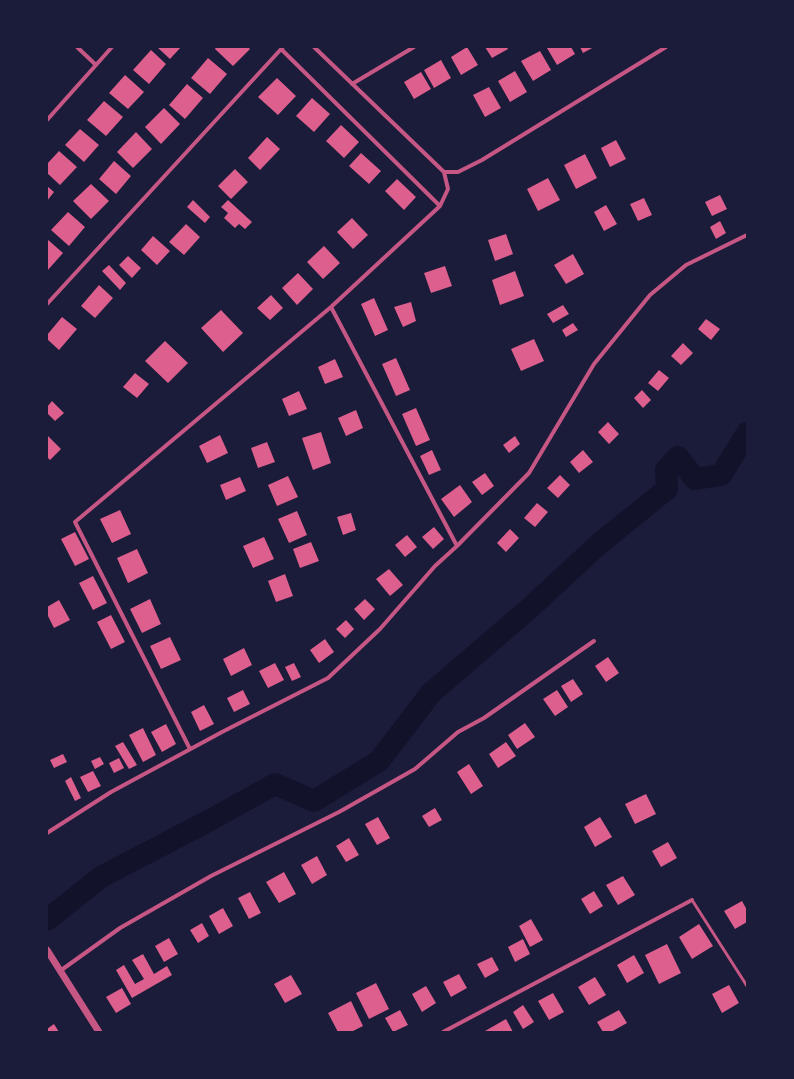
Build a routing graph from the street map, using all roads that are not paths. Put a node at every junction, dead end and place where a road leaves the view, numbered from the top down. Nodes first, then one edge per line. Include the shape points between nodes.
1 (77, 47) edge
2 (112, 47) edge
3 (314, 47) edge
4 (414, 47) edge
5 (666, 47) edge
6 (282, 48) edge
7 (96, 65) junction
8 (352, 84) junction
9 (47, 120) edge
10 (444, 172) junction
11 (440, 206) junction
12 (747, 235) edge
13 (47, 304) edge
14 (331, 307) junction
15 (456, 546) junction
16 (594, 641) dead end
17 (190, 749) junction
18 (47, 833) edge
19 (692, 900) joint
20 (48, 951) edge
21 (60, 971) junction
22 (747, 986) edge
23 (99, 1032) edge
24 (443, 1032) edge

1 - 7 street
2 - 7 street
3 - 8 street
4 - 8 street
5 - 10 street via 482,160 458,172
6 - 11 street
6 - 13 street
7 - 9 street
8 - 10 street
10 - 11 street via 448,189
11 - 14 street
12 - 15 street via 686,264 650,295 594,364 528,473
14 - 15 street
14 - 17 street via 75,522
15 - 17 street via 380,629 328,678
16 - 21 street via 484,718 458,732 415,769 340,812 212,876 120,928
17 - 18 street via 111,792
19 - 22 lane
19 - 24 street
20 - 21 street
21 - 23 street

